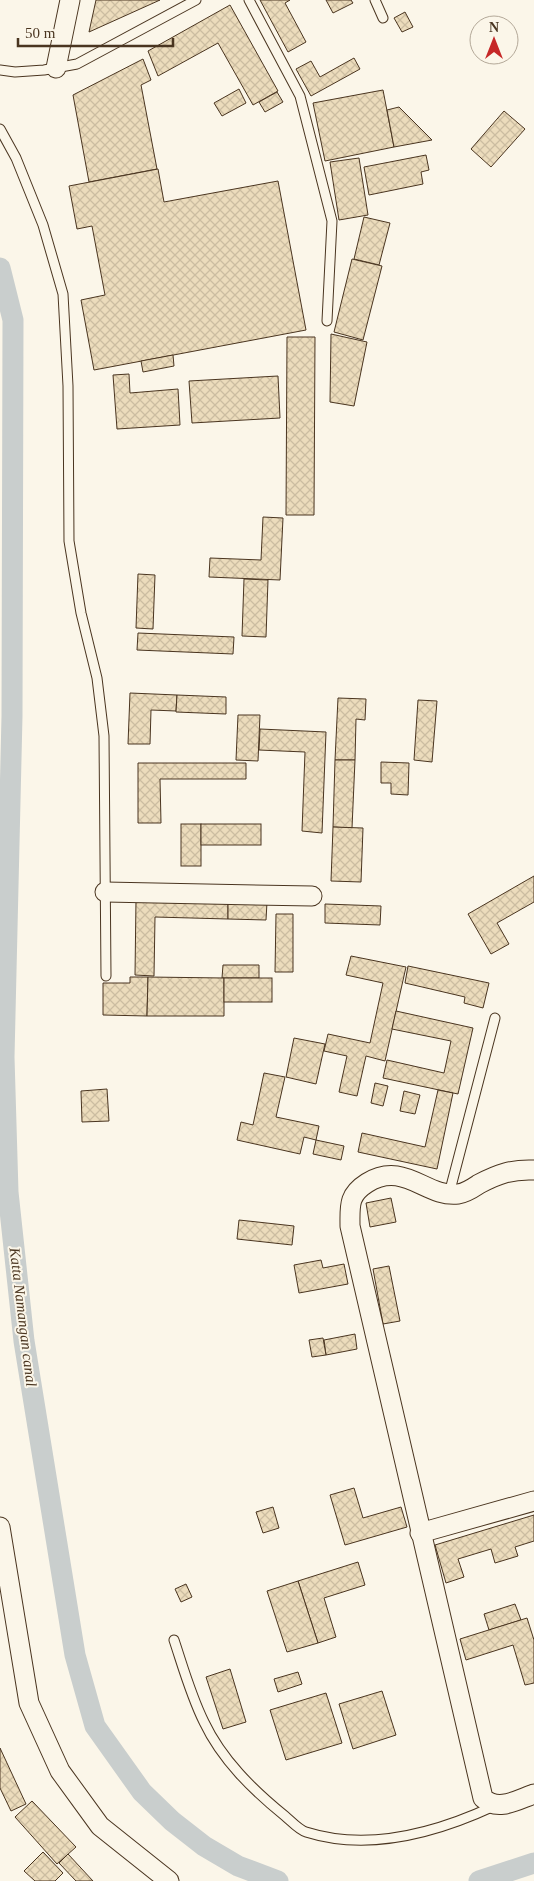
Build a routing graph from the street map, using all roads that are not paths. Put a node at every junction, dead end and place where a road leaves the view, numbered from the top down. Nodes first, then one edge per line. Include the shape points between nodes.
1 (70, 0) edge
2 (196, 0) edge
3 (249, 0) edge
4 (375, 0) edge
5 (383, 18) dead end
6 (56, 68) junction
7 (0, 70) edge
8 (0, 129) edge
9 (327, 321) dead end
10 (105, 892) junction
11 (312, 896) dead end
12 (106, 976) dead end
13 (495, 1018) dead end
14 (534, 1170) edge
15 (449, 1194) junction
16 (534, 1501) edge
17 (0, 1527) edge
18 (420, 1533) junction
19 (1, 1546) edge
20 (174, 1640) dead end
21 (534, 1794) edge
22 (496, 1805) junction
23 (158, 1878) edge

1 - 6 street
2 - 6 lane via 77,64
3 - 9 lane via 300,96 332,221
4 - 5 lane
6 - 7 lane via 15,72
8 - 10 lane via 16,158 43,225 63,294 68,386 69,541 104,736
10 - 11 street
10 - 12 lane
13 - 15 lane
14 - 15 street via 512,1170 462,1193
15 - 18 street via 399,1175 369,1182 357,1191 350,1203 350,1226
16 - 18 street
17 - 19 street
18 - 22 street via 483,1798
19 - 23 street via 29,1703 60,1771 100,1826
20 - 22 lane via 204,1722 228,1758 253,1790 304,1832 388,1841 460,1822
21 - 22 street

